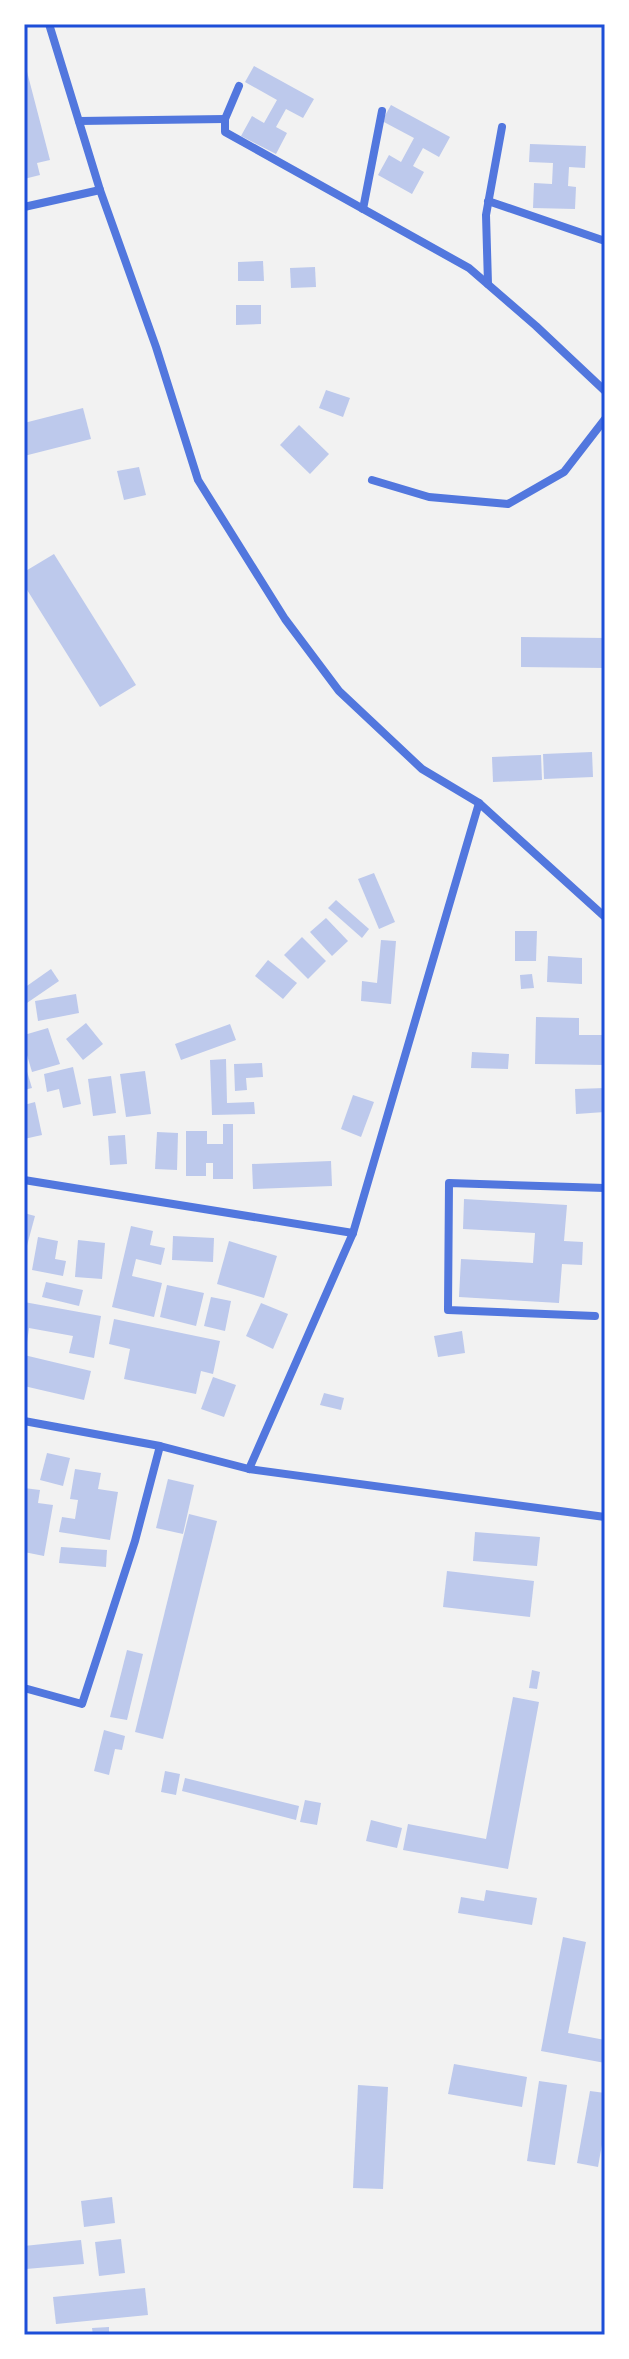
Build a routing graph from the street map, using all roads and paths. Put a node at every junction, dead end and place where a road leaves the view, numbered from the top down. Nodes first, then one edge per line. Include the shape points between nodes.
1 (49, 24) edge
2 (239, 86) dead end
3 (382, 111) dead end
4 (225, 119) junction
5 (79, 121) junction
6 (502, 127) dead end
7 (100, 190) junction
8 (488, 201) junction
9 (24, 207) edge
10 (363, 209) junction
11 (605, 241) edge
12 (488, 285) junction
13 (605, 391) edge
14 (605, 419) edge
15 (372, 480) dead end
16 (479, 803) junction
17 (605, 917) edge
18 (24, 1180) edge
19 (605, 1188) edge
20 (353, 1233) junction
21 (595, 1316) dead end
22 (24, 1421) edge
23 (160, 1446) junction
24 (249, 1469) junction
25 (605, 1517) edge
26 (24, 1688) edge

1 - 5 street
2 - 4 street
3 - 10 street
4 - 5 street
4 - 10 street via 225,132
5 - 7 street
6 - 8 street
7 - 9 street
7 - 16 street via 198,480 285,619 339,691 422,769
8 - 11 street
8 - 12 street
10 - 12 street via 469,268
12 - 13 street
14 - 15 street via 564,472 508,504 429,497
16 - 17 street
16 - 20 street
18 - 20 street
19 - 21 street via 449,1183 448,1310
20 - 24 street
22 - 23 street
23 - 24 street
23 - 26 street via 82,1704
24 - 25 street

